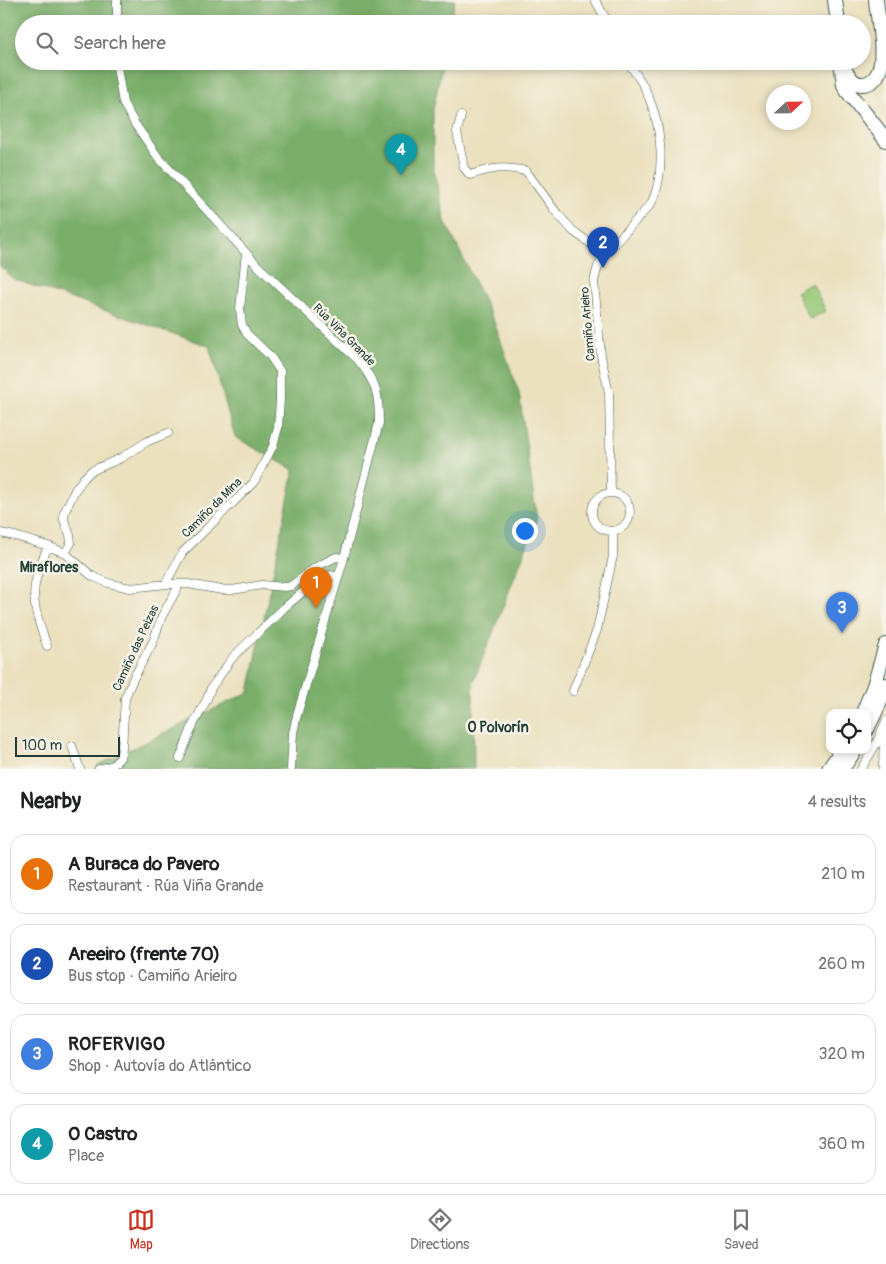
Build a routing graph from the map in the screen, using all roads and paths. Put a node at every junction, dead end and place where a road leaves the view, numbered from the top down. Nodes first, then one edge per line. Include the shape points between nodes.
1 (117, 0) edge
2 (596, 0) edge
3 (835, 0) edge
4 (876, 0) edge
5 (117, 15) edge
6 (604, 15) edge
7 (837, 15) edge
8 (118, 70) edge
9 (634, 70) edge
10 (842, 70) edge
11 (845, 70) edge
12 (461, 116) dead end
13 (886, 140) edge
14 (246, 253) junction
15 (605, 254) junction
16 (168, 433) dead end
17 (611, 493) junction
18 (613, 531) junction
19 (0, 533) edge
20 (48, 546) junction
21 (65, 553) junction
22 (344, 558) junction
23 (338, 577) junction
24 (167, 584) junction
25 (178, 585) junction
26 (886, 645) edge
27 (47, 646) dead end
28 (886, 685) edge
29 (573, 691) dead end
30 (865, 709) edge
31 (871, 721) edge
32 (885, 724) edge
33 (72, 746) dead end
34 (839, 754) edge
35 (851, 754) edge
36 (180, 758) dead end
37 (80, 769) edge
38 (100, 769) edge
39 (291, 769) edge
40 (829, 769) edge
41 (842, 769) edge
42 (860, 769) edge
43 (883, 769) edge

1 - 5 street
2 - 6 street
3 - 7 highway
4 - 11 highway via 883,58 880,71 869,83 862,84 856,83
8 - 14 street, Rúa Viña Grande via 123,103 158,157
9 - 15 street, Camiño Arieiro via 649,96 659,137 656,195
10 - 13 highway via 848,92
12 - 15 street via 457,132 464,168 470,175 494,168 526,171 573,231
14 - 22 street, Rúa Viña Grande via 358,360 376,390 379,423
14 - 24 street, Camiño da Mina via 240,308 242,325 280,371 278,428 273,446 254,482 182,553
15 - 17 street, Camiño Arieiro via 594,281 601,356 609,393
16 - 21 street via 91,471 84,478 74,490 64,513 70,535
17 - 18 street via 618,494 630,508 628,521
17 - 18 street via 596,501 592,513 596,524
18 - 29 street via 613,556 597,630
19 - 20 street
20 - 21 street
20 - 27 street via 34,590 34,605
21 - 24 street via 92,576 108,583 130,588
22 - 23 street, Rúa Viña Grande
22 - 25 street via 336,557 285,587 262,585 222,590
23 - 36 street via 324,577 305,590 233,657 211,688
23 - 39 street, Rúa Viña Grande via 297,714
24 - 25 street
25 - 38 street, Camiño das Peizas via 125,698 120,758 113,765
26 - 30 highway
28 - 31 highway
32 - 42 street
32 - 43 street
33 - 37 street
34 - 40 highway
35 - 41 highway

